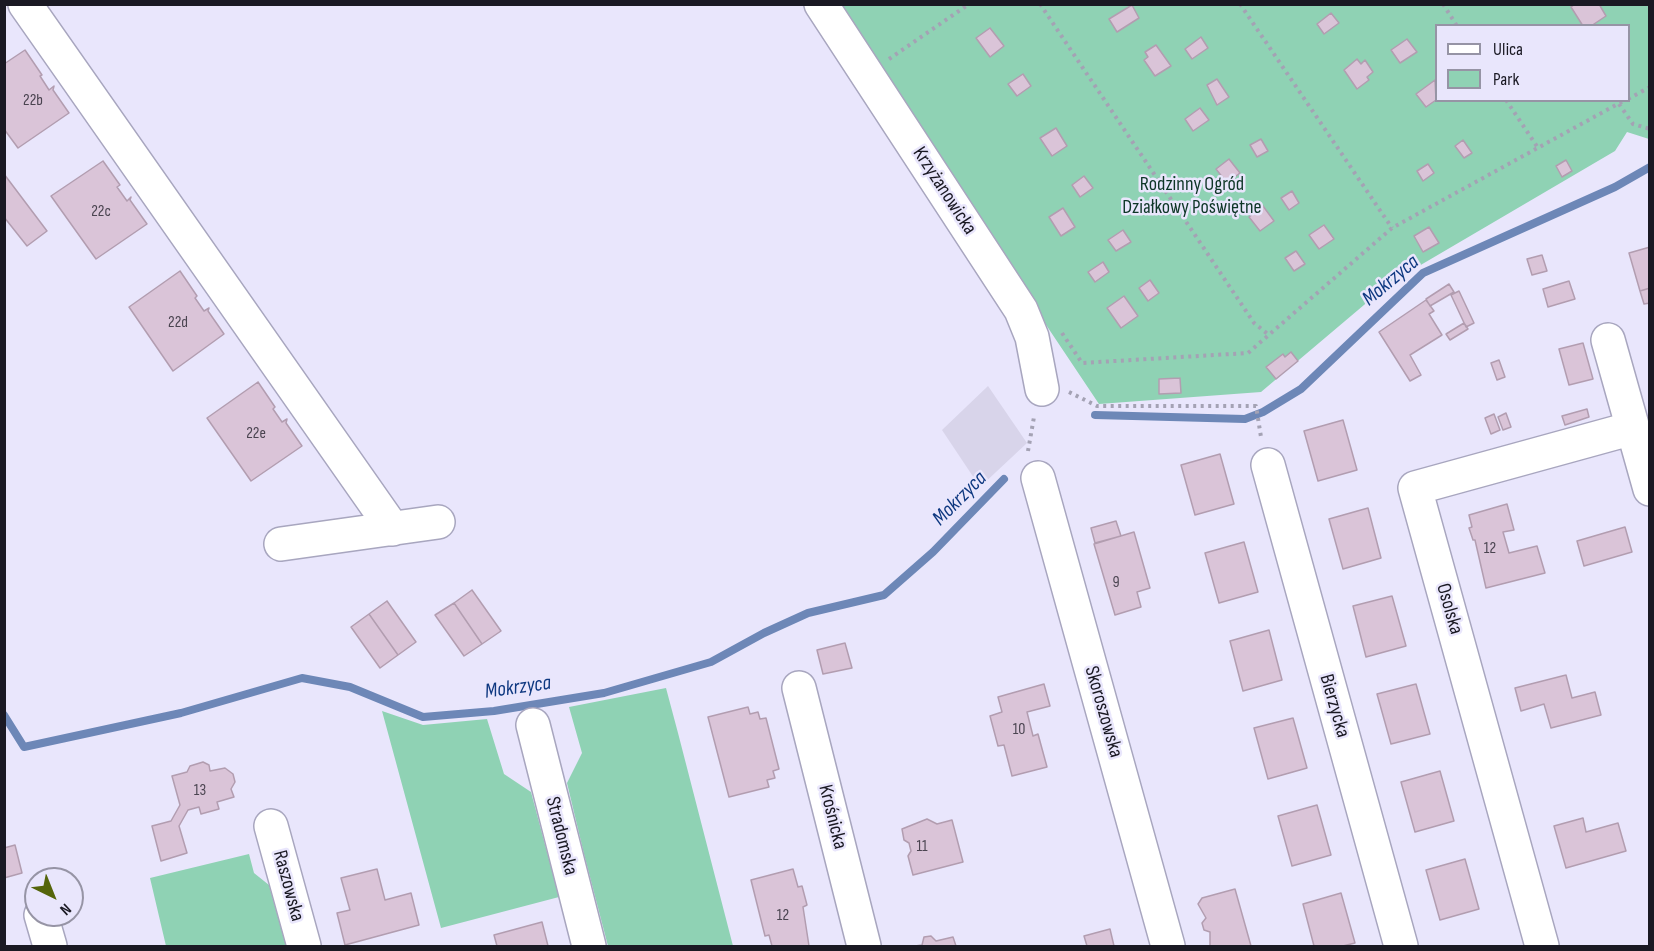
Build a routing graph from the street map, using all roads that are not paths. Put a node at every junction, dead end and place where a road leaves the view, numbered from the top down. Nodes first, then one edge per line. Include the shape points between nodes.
1 (25, 4) edge
2 (821, 4) edge
3 (1608, 340) dead end
4 (1042, 389) road end
5 (1633, 428) junction
6 (1268, 465) dead end
7 (1038, 478) road end
8 (1650, 489) edge
9 (438, 522) dead end
10 (393, 529) junction
11 (281, 544) dead end
12 (799, 688) dead end
13 (533, 725) dead end
14 (272, 826) dead end
15 (44, 927) edge
16 (50, 946) edge
17 (304, 946) edge
18 (590, 946) edge
19 (864, 946) edge
20 (1168, 946) edge
21 (1401, 946) edge
22 (1542, 946) edge

1 - 10 street
2 - 4 street, Krzyżanowicka via 1021,310 1032,337
3 - 5 street
5 - 8 street
5 - 22 street, Osolska via 1415,488
6 - 21 street, Bierzycka
7 - 20 street, Skoroszowska
9 - 10 street
10 - 11 street
12 - 19 street, Krośnicka
13 - 18 street, Stradomska
14 - 17 street, Raszowska
15 - 16 street

